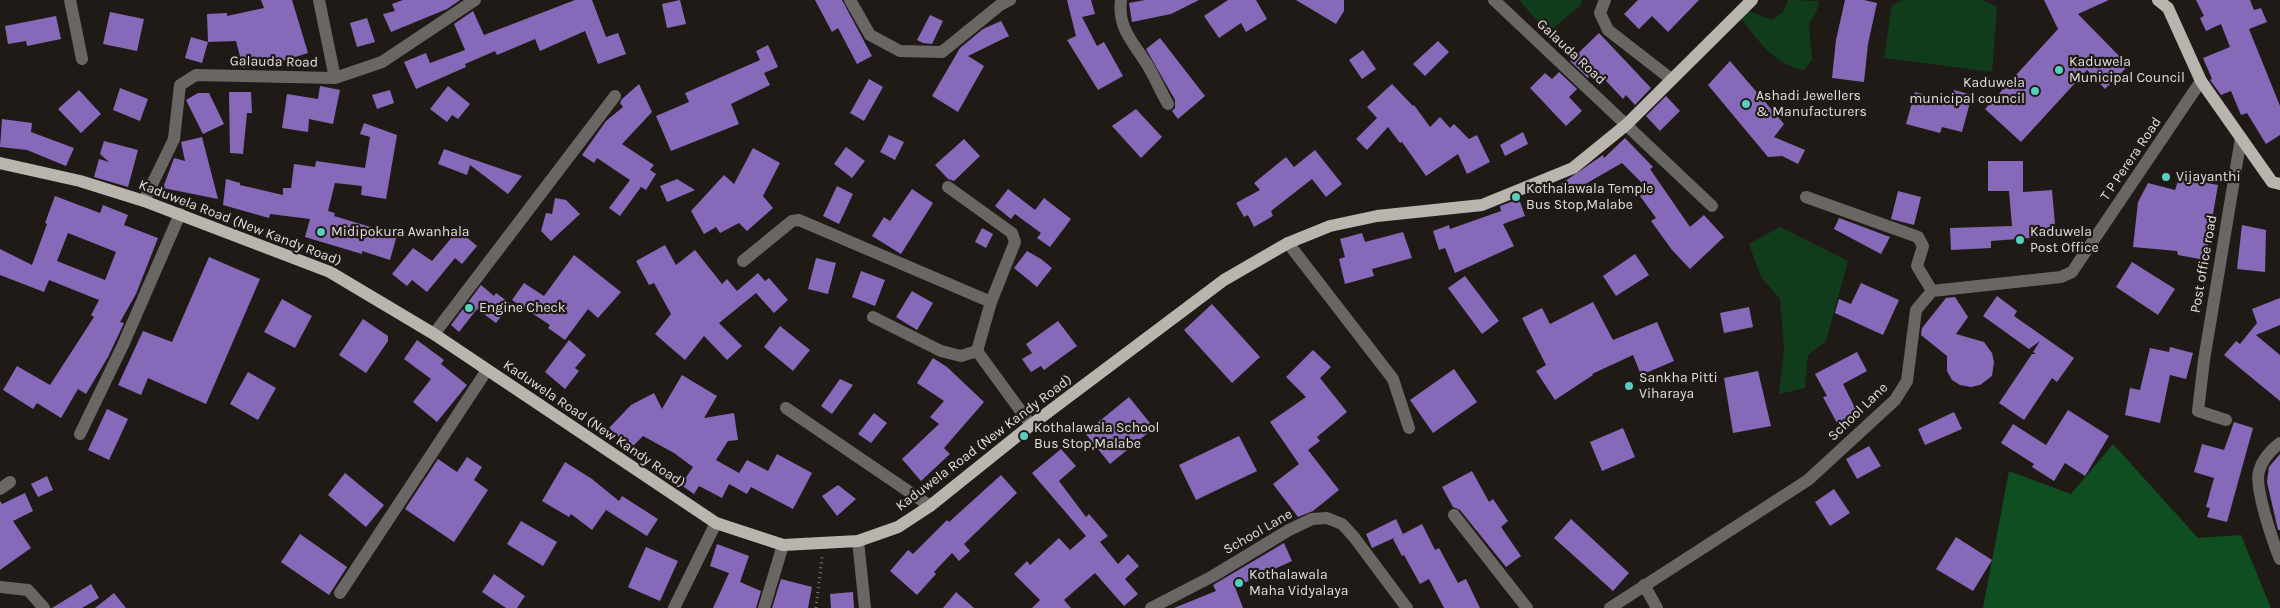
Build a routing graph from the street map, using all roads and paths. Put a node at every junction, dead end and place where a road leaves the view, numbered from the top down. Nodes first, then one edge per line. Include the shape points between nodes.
1 (70, 0) edge
2 (319, 0) edge
3 (473, 0) edge
4 (850, 0) edge
5 (1010, 0) edge
6 (1121, 0) edge
7 (1494, 0) edge
8 (1605, 0) edge
9 (1752, 0) edge
10 (2158, 0) edge
11 (82, 59) dead end
12 (335, 78) junction
13 (1671, 79) junction
14 (2201, 82) junction
15 (615, 96) dead end
16 (1168, 104) dead end
17 (1626, 125) junction
18 (2240, 138) junction
19 (0, 163) edge
20 (2280, 184) edge
21 (948, 187) dead end
22 (1806, 197) dead end
23 (144, 201) junction
24 (1712, 206) dead end
25 (180, 214) junction
26 (1288, 243) junction
27 (743, 261) dead end
28 (1932, 291) junction
29 (991, 302) junction
30 (873, 318) dead end
31 (434, 334) junction
32 (977, 352) junction
33 (487, 370) junction
34 (786, 408) dead end
35 (2226, 420) dead end
36 (1031, 425) junction
37 (1409, 428) dead end
38 (80, 434) dead end
39 (2280, 443) edge
40 (930, 506) junction
41 (1454, 515) dead end
42 (716, 524) junction
43 (858, 542) junction
44 (824, 544) junction
45 (783, 545) junction
46 (2280, 559) edge
47 (1644, 586) junction
48 (0, 587) edge
49 (340, 594) dead end
50 (44, 608) edge
51 (674, 608) edge
52 (764, 608) edge
53 (816, 608) edge
54 (865, 608) edge
55 (1151, 608) edge
56 (1407, 608) edge
57 (1528, 608) edge
58 (1610, 608) edge
59 (1657, 608) edge

1 - 11 street
2 - 12 street
3 - 12 street, Galauda Road via 382,62
4 - 5 street via 870,35 900,52 942,52
6 - 16 street via 1124,27
7 - 17 street, Galauda Road
8 - 13 street via 1600,13 1608,30
9 - 13 main road, Kaduwela Road (New Kandy Road)
10 - 14 main road via 2168,8
12 - 23 street, Galauda Road via 196,75 180,85 174,138
13 - 17 main road, Kaduwela Road (New Kandy Road)
14 - 18 main road
14 - 28 street, T P Perera Road via 2072,272 2061,277
15 - 31 street
17 - 24 street, Galauda Road
17 - 26 main road, Kaduwela Road (New Kandy Road) via 1573,168 1482,205 1377,216 1330,226
18 - 20 main road via 2272,182
18 - 35 street, Post office road via 2198,411
19 - 23 main road, Kaduwela Road (New Kandy Road) via 80,181
21 - 29 street via 1012,232 1016,242
22 - 28 street via 1918,237 1923,246 1917,266
23 - 25 main road, Kaduwela Road (New Kandy Road)
25 - 31 main road, Kaduwela Road (New Kandy Road) via 330,272
25 - 38 street
26 - 36 main road, Kaduwela Road (New Kandy Road) via 1224,280
26 - 37 street via 1393,379
27 - 29 street via 792,222 799,220
28 - 47 street, School Lane via 1916,310 1907,381 1895,400 1808,480
29 - 32 street
30 - 32 street via 941,351 961,356
31 - 33 main road, Kaduwela Road (New Kandy Road)
32 - 36 street
33 - 42 main road, Kaduwela Road (New Kandy Road)
33 - 49 street
34 - 40 street
36 - 40 main road, Kaduwela Road (New Kandy Road)
39 - 46 street via 2271,450 2258,472 2266,525
40 - 43 main road, Kaduwela Road (New Kandy Road) via 898,527
41 - 57 street
42 - 45 main road, Kaduwela Road (New Kandy Road)
42 - 51 street
43 - 44 main road, Kaduwela Road (New Kandy Road)
43 - 54 street
44 - 45 main road, Kaduwela Road (New Kandy Road)
44 - 53 path
45 - 52 street
47 - 58 street, School Lane
47 - 59 street
48 - 50 street via 28,590
55 - 56 street, School Lane via 1213,576 1289,530 1319,518 1342,524

